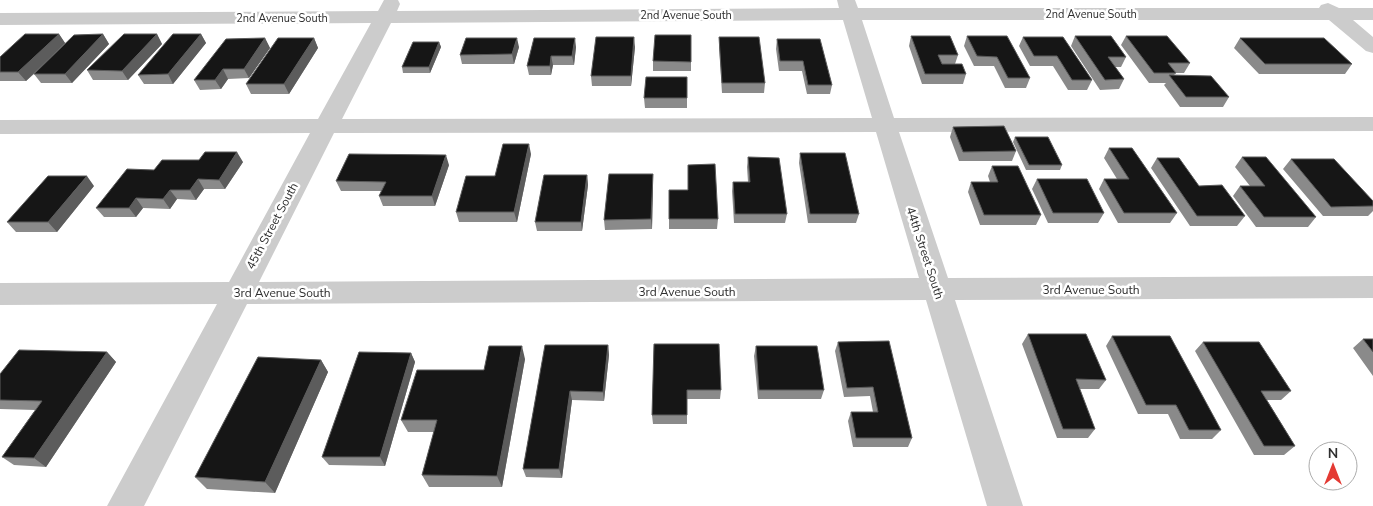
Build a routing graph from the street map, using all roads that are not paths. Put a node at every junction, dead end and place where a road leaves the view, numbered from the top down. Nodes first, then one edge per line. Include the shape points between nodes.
1 (1318, 0) edge
2 (848, 7) edge
3 (388, 9) edge
4 (1334, 14) junction
5 (1373, 14) edge
6 (0, 19) edge
7 (1373, 46) edge
8 (1373, 124) edge
9 (885, 125) junction
10 (326, 126) junction
11 (0, 127) edge
12 (1373, 287) edge
13 (937, 291) junction
14 (0, 294) edge
15 (237, 294) junction
16 (124, 506) edge
17 (1005, 506) edge

1 - 4 street
2 - 3 street, 2nd Avenue South
2 - 4 street, 2nd Avenue South
2 - 9 street, 44th Street South
3 - 6 street, 2nd Avenue South
3 - 10 street, 45th Street South
4 - 5 street, 2nd Avenue South
4 - 7 street
8 - 9 street
9 - 10 street
9 - 13 street, 44th Street South
10 - 11 street
10 - 15 street, 45th Street South
12 - 13 street, 3rd Avenue South
13 - 15 street, 3rd Avenue South
13 - 17 street, 44th Street South
14 - 15 street, 3rd Avenue South
15 - 16 street, 45th Street South

